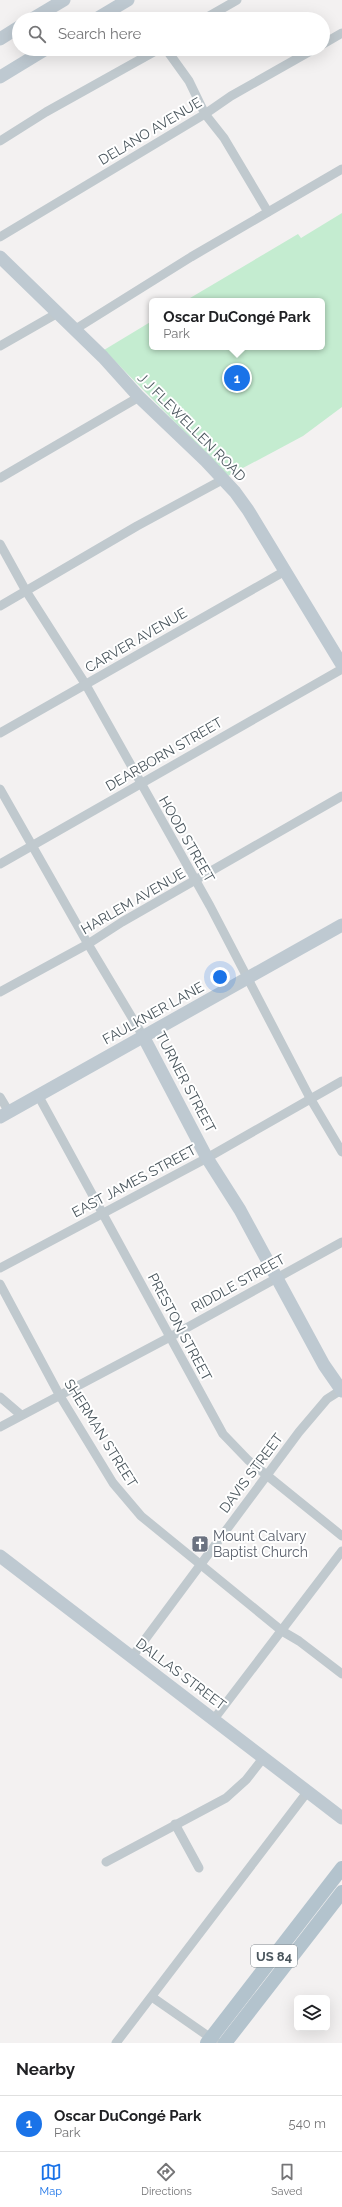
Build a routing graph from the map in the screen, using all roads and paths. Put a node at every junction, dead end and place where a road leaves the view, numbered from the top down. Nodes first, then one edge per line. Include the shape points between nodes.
1 (64, 0) edge
2 (128, 0) edge
3 (237, 0) edge
4 (44, 12) edge
5 (108, 12) edge
6 (216, 12) edge
7 (12, 31) edge
8 (342, 33) edge
9 (0, 39) edge
10 (330, 40) edge
11 (34, 56) edge
12 (146, 56) edge
13 (171, 56) edge
14 (302, 56) edge
15 (0, 77) edge
16 (205, 114) junction
17 (0, 141) edge
18 (342, 169) edge
19 (268, 212) junction
20 (0, 237) edge
21 (0, 257) edge
22 (56, 314) junction
23 (74, 330) junction
24 (0, 346) edge
25 (139, 398) junction
26 (0, 478) edge
27 (222, 480) junction
28 (0, 544) edge
29 (285, 571) junction
30 (26, 591) junction
31 (0, 606) edge
32 (342, 665) edge
33 (342, 669) edge
34 (86, 685) junction
35 (0, 733) edge
36 (140, 783) junction
37 (0, 789) edge
38 (342, 796) edge
39 (33, 846) junction
40 (0, 864) edge
41 (195, 881) junction
42 (342, 924) edge
43 (88, 944) junction
44 (249, 978) junction
45 (0, 992) edge
46 (143, 1036) junction
47 (342, 1081) edge
48 (38, 1096) junction
49 (0, 1097) edge
50 (310, 1098) junction
51 (4, 1115) edge
52 (342, 1152) edge
53 (207, 1158) junction
54 (102, 1213) junction
55 (342, 1242) edge
56 (0, 1268) edge
57 (276, 1277) junction
58 (0, 1284) edge
59 (170, 1337) junction
60 (342, 1390) edge
61 (0, 1396) edge
62 (60, 1396) junction
63 (21, 1415) junction
64 (0, 1427) edge
65 (268, 1474) junction
66 (342, 1536) edge
67 (342, 1550) edge
68 (0, 1556) edge
69 (201, 1564) junction
70 (282, 1631) junction
71 (132, 1657) junction
72 (342, 1674) edge
73 (214, 1719) junction
74 (264, 1758) junction
75 (308, 1791) junction
76 (342, 1818) edge
77 (175, 1824) junction
78 (106, 1862) dead end
79 (199, 1868) dead end
80 (342, 1868) edge
81 (342, 1892) edge
82 (152, 1997) junction
83 (212, 2041) edge
84 (116, 2043) edge
85 (225, 2043) edge

1 - 4 street
2 - 5 street
3 - 6 street
7 - 9 street
8 - 10 street
11 - 15 street
12 - 17 street
13 - 16 street via 189,80
14 - 16 street, DELANO AVENUE
16 - 19 street via 224,138
16 - 20 street, DELANO AVENUE
18 - 19 street
19 - 23 street
21 - 22 street, J J FLEWELLEN ROAD
22 - 23 street, J J FLEWELLEN ROAD
22 - 24 street
23 - 25 street, J J FLEWELLEN ROAD via 103,357
25 - 26 street
25 - 27 street, J J FLEWELLEN ROAD via 206,461
27 - 29 street, J J FLEWELLEN ROAD via 248,510
27 - 30 street
28 - 30 street, HOOD STREET
29 - 32 street, J J FLEWELLEN ROAD
29 - 34 street, CARVER AVENUE
30 - 31 street
30 - 34 street, HOOD STREET
33 - 36 street, DEARBORN STREET
34 - 35 street, CARVER AVENUE
34 - 36 street, HOOD STREET
36 - 39 street, DEARBORN STREET
36 - 41 street, HOOD STREET
37 - 39 street, TURNER STREET
38 - 41 street, HARLEM AVENUE
39 - 40 street, DEARBORN STREET
39 - 43 street, TURNER STREET
41 - 43 street, HARLEM AVENUE
41 - 44 street, HOOD STREET
42 - 44 street, FAULKNER LANE
43 - 45 street, HARLEM AVENUE
43 - 46 street, TURNER STREET
44 - 46 street, FAULKNER LANE
44 - 50 street, HOOD STREET
46 - 48 street, FAULKNER LANE
46 - 53 street, TURNER STREET
47 - 50 street, EAST JAMES STREET
48 - 51 street, FAULKNER LANE
48 - 54 street, PRESTON STREET
49 - 51 street
50 - 52 street, HOOD STREET
50 - 53 street, EAST JAMES STREET
53 - 54 street, EAST JAMES STREET
53 - 57 street, TURNER STREET via 240,1210
54 - 56 street, EAST JAMES STREET
54 - 59 street, PRESTON STREET
55 - 57 street, RIDDLE STREET
57 - 59 street, RIDDLE STREET
57 - 60 street, TURNER STREET via 324,1365
58 - 62 street, SHERMAN STREET
59 - 62 street, RIDDLE STREET
59 - 65 street, PRESTON STREET via 223,1434 238,1452
60 - 65 street, DAVIS STREET via 327,1399
61 - 63 street
62 - 63 street, RIDDLE STREET
62 - 69 street, SHERMAN STREET via 113,1483 141,1516
63 - 64 street, RIDDLE STREET
65 - 66 street, PRESTON STREET
65 - 69 street, DAVIS STREET
67 - 70 street
68 - 71 street, DALLAS STREET
69 - 70 street, SHERMAN STREET
69 - 71 street, DAVIS STREET
70 - 72 street, SHERMAN STREET via 300,1641
70 - 73 street
71 - 73 street, DALLAS STREET
73 - 74 street, DALLAS STREET
74 - 75 street, DALLAS STREET
74 - 77 street via 246,1780 229,1795
75 - 76 street, DALLAS STREET
75 - 82 street
77 - 78 street
77 - 79 street
80 - 83 main road, US 84
81 - 85 main road, US 84
82 - 83 street
82 - 84 street

